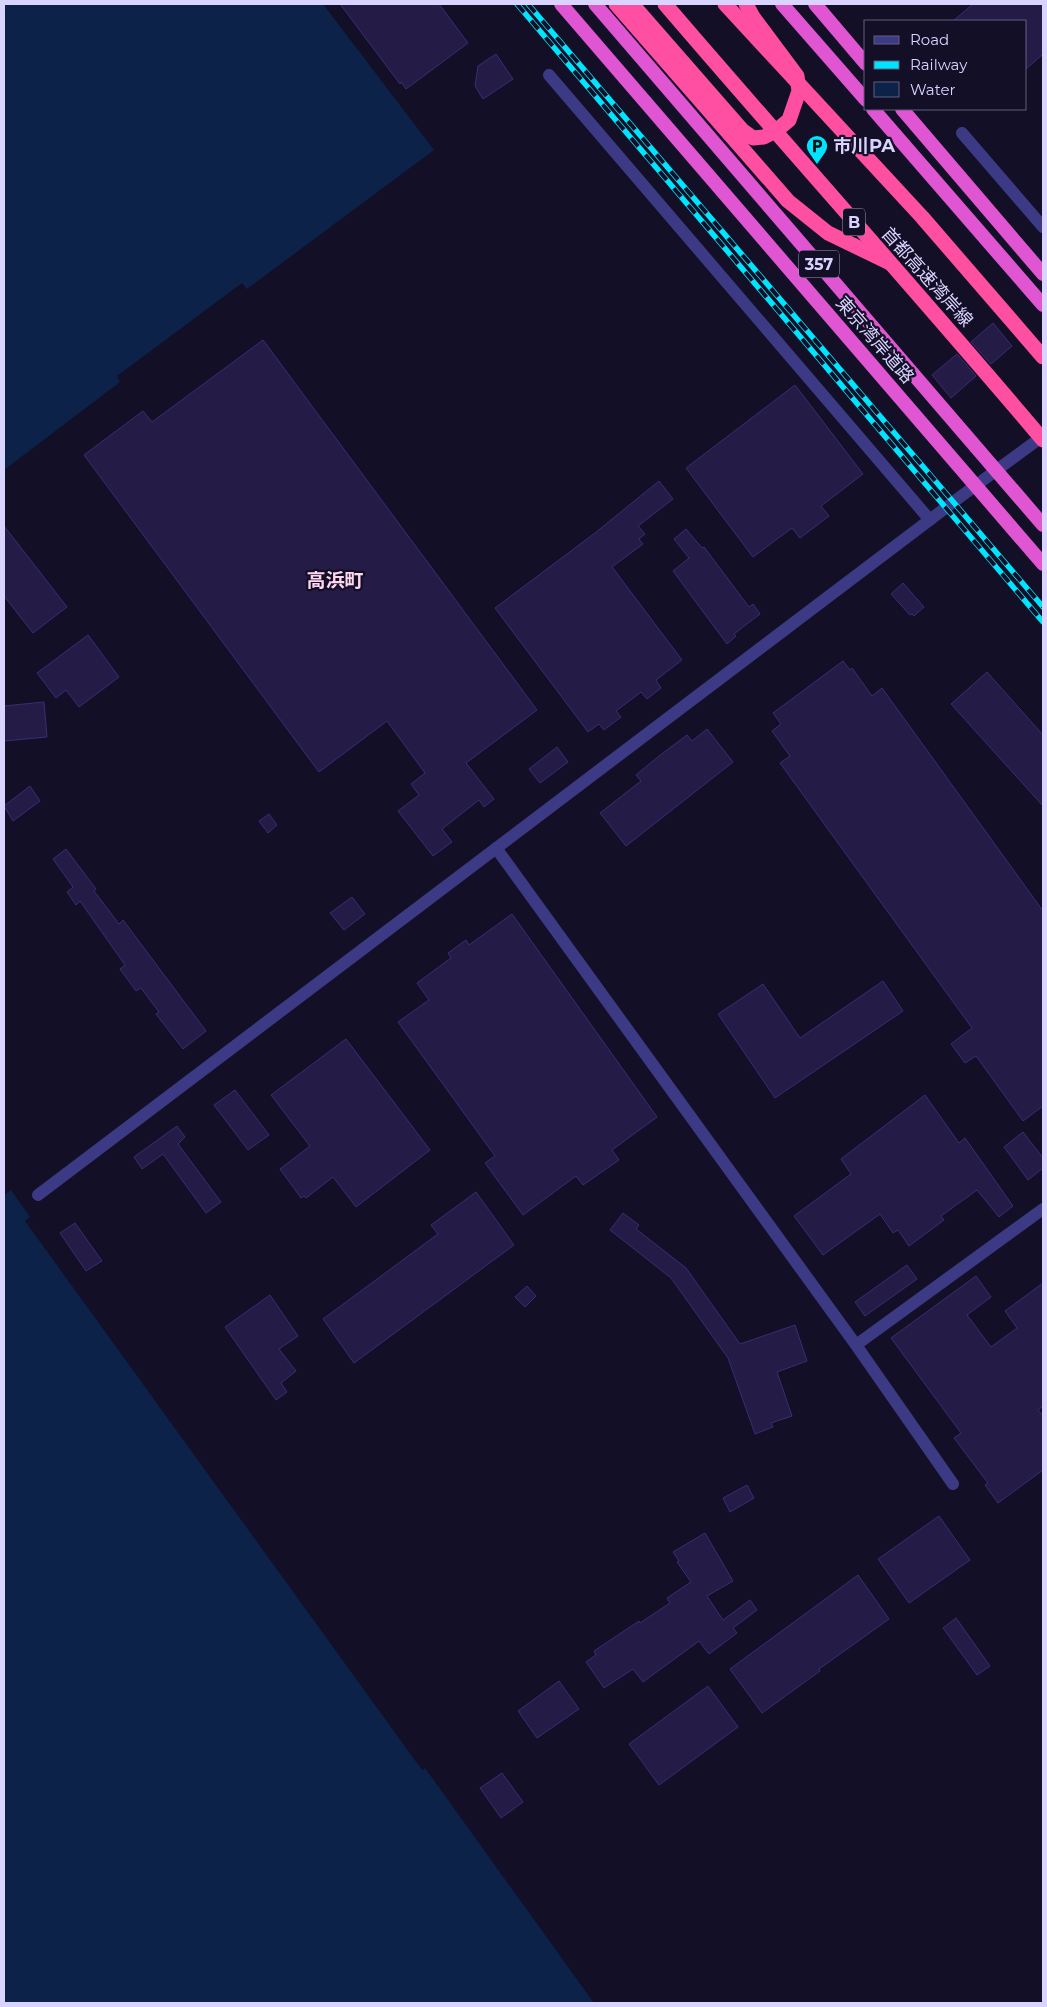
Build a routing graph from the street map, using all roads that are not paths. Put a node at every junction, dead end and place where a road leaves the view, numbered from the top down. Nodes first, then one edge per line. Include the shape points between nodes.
1 (561, 4) edge
2 (595, 4) edge
3 (616, 4) edge
4 (632, 4) edge
5 (664, 4) edge
6 (725, 4) edge
7 (746, 4) edge
8 (782, 4) edge
9 (815, 4) edge
10 (864, 62) edge
11 (549, 76) dead end
12 (864, 98) edge
13 (874, 110) edge
14 (903, 110) edge
15 (962, 133) dead end
16 (1043, 228) edge
17 (890, 263) junction
18 (1043, 274) edge
19 (1043, 305) edge
20 (1043, 356) edge
21 (1043, 438) edge
22 (975, 486) junction
23 (930, 520) junction
24 (1043, 525) edge
25 (1043, 564) edge
26 (496, 848) junction
27 (38, 1195) dead end
28 (1043, 1209) edge
29 (856, 1345) junction
30 (953, 1484) dead end

1 - 22 highway, 東京湾岸道路 / 357
2 - 24 highway, 東京湾岸道路 / 357, bridge
3 - 17 highway via 788,202 828,234
4 - 7 highway via 742,130 753,138 764,137 790,120 799,91 797,76
5 - 17 highway, 首都高速湾岸線 / B, bridge
6 - 20 highway, 首都高速湾岸線, bridge via 922,217
8 - 12 highway
9 - 10 highway
11 - 23 street
13 - 19 highway
14 - 18 highway
15 - 16 street
17 - 21 highway, 首都高速湾岸線 / B, bridge
21 - 22 street
22 - 23 street
22 - 25 highway, 東京湾岸道路 / 357
23 - 26 street
26 - 27 street
26 - 29 street
28 - 29 street
29 - 30 street

